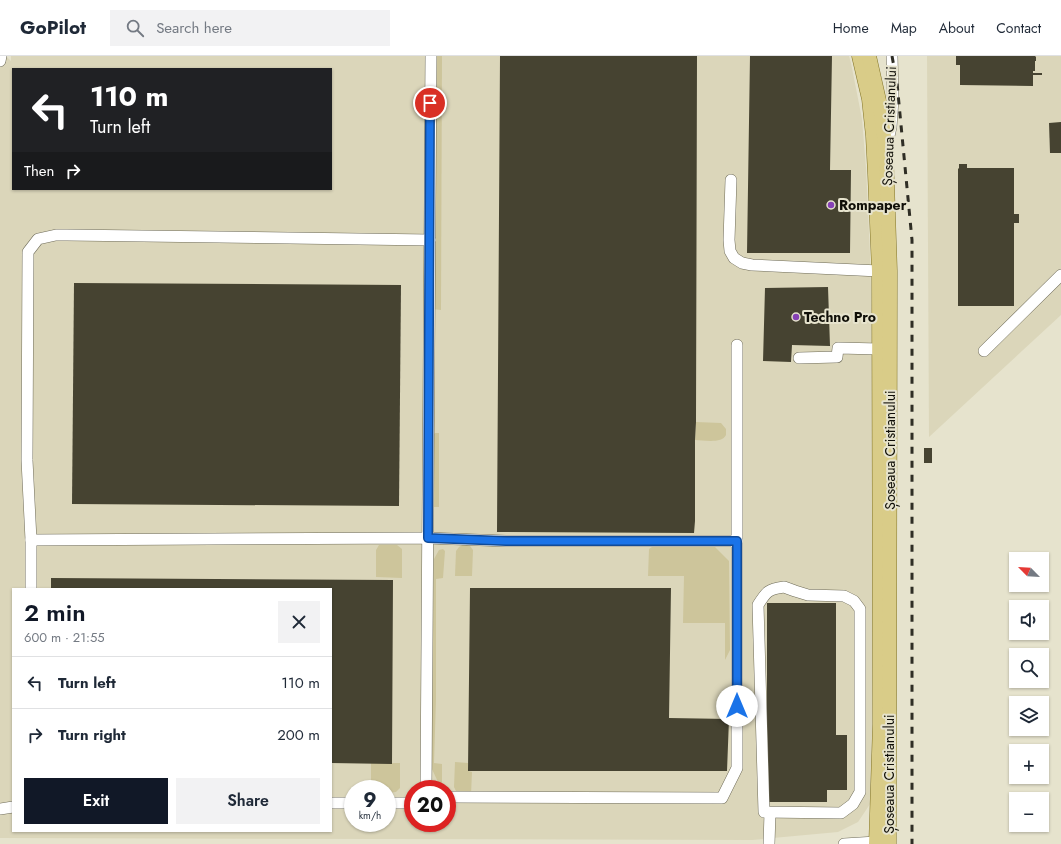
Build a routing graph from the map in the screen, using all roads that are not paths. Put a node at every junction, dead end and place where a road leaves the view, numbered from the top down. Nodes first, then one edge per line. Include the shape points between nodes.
1 (431, 56) edge
2 (859, 56) edge
3 (869, 56) edge
4 (892, 56) edge
5 (886, 152) junction
6 (730, 180) dead end
7 (430, 240) junction
8 (879, 271) junction
9 (1061, 276) edge
10 (736, 345) dead end
11 (879, 349) junction
12 (984, 351) dead end
13 (799, 358) dead end
14 (428, 538) junction
15 (30, 540) junction
16 (737, 541) junction
17 (31, 588) edge
18 (426, 780) edge
19 (456, 797) edge
20 (332, 803) edge
21 (344, 803) edge
22 (12, 807) edge
23 (0, 809) edge
24 (770, 812) junction
25 (880, 843) edge
26 (769, 844) edge
27 (844, 844) edge

1 - 7 street
2 - 8 main road, Șoseaua Cristianului via 869,99 873,136
3 - 5 main road via 880,105
4 - 5 street, Șoseaua Cristianului via 892,127
5 - 25 main road, Șoseaua Cristianului via 890,271
6 - 8 street via 730,251 734,258 742,263
7 - 14 street
7 - 15 street via 67,235 38,239 28,252 27,460
8 - 11 main road, Șoseaua Cristianului
9 - 12 street
10 - 16 street
11 - 13 street via 838,348 837,357
11 - 25 main road, Șoseaua Cristianului
14 - 15 street
14 - 16 street via 506,541
14 - 18 street
15 - 17 street
16 - 19 street via 737,768 722,798
20 - 21 street
22 - 23 street
24 - 24 street via 840,813 853,804 860,792 860,609 854,601 844,596 808,595 784,587 773,588 764,595 758,605 764,812
24 - 26 street
25 - 27 street

